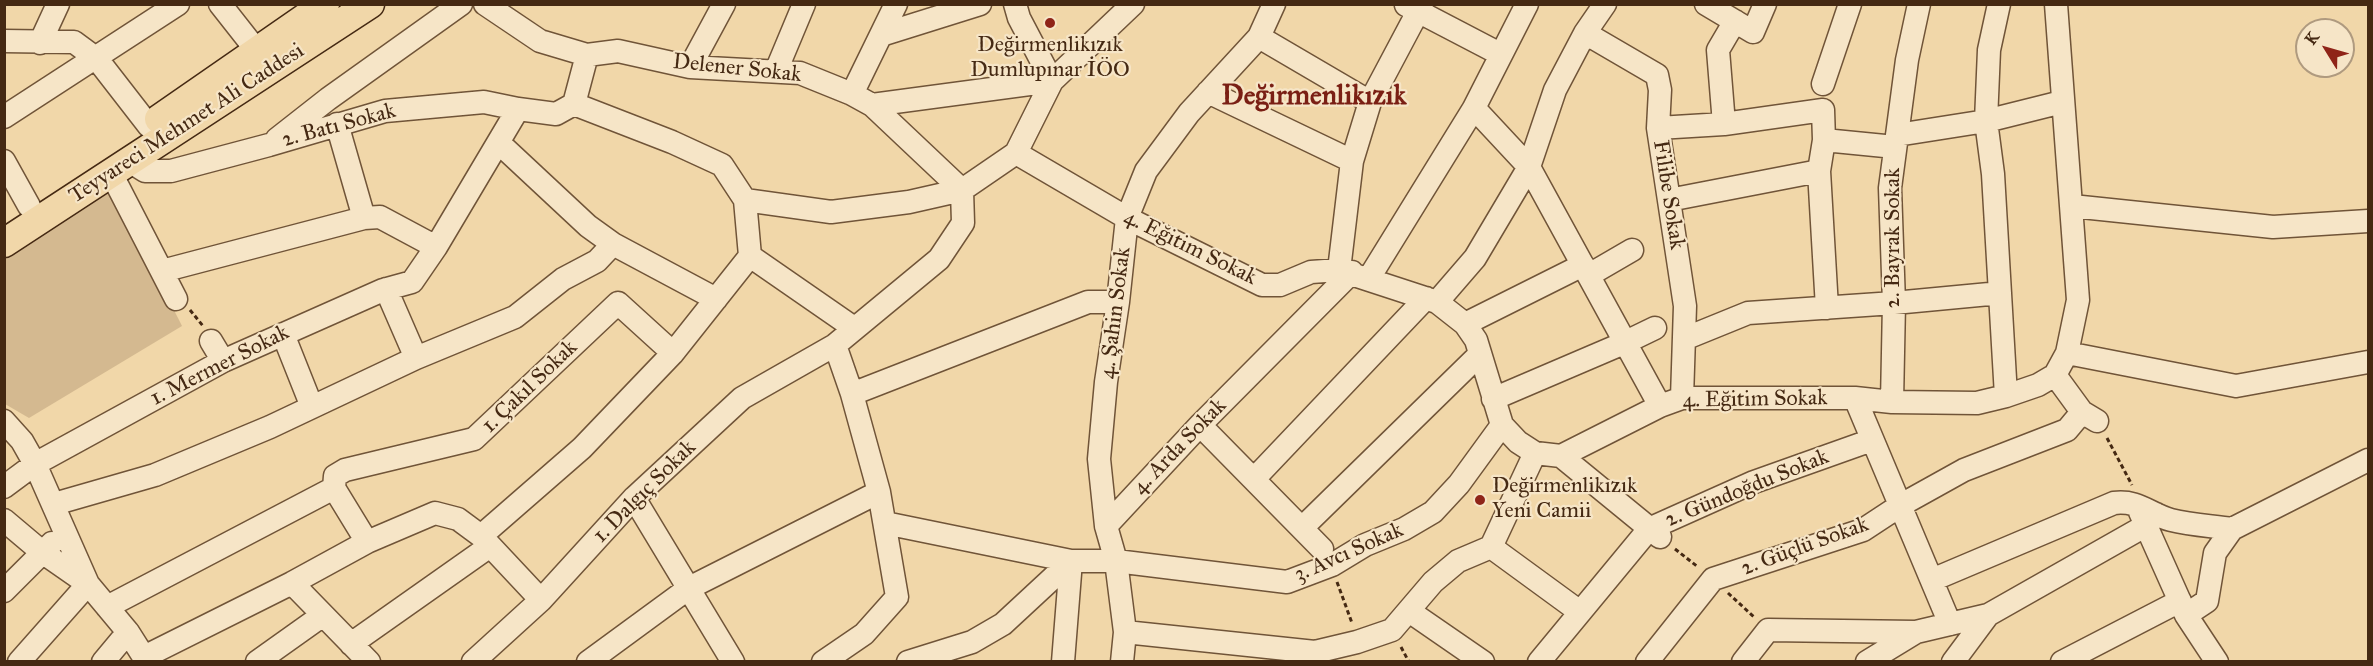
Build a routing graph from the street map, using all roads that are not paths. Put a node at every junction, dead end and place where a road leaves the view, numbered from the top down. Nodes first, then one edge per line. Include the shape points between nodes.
1 (58, 4) edge
2 (178, 4) edge
3 (220, 4) edge
4 (325, 4) edge
5 (370, 4) edge
6 (461, 4) edge
7 (485, 4) edge
8 (724, 4) edge
9 (804, 4) edge
10 (896, 4) edge
11 (980, 4) edge
12 (1015, 4) edge
13 (1134, 4) edge
14 (1275, 4) edge
15 (1527, 4) edge
16 (1605, 4) edge
17 (1706, 4) edge
18 (1765, 4) edge
19 (1850, 4) edge
20 (1919, 4) edge
21 (1999, 4) edge
22 (2056, 4) edge
23 (1415, 7) edge
24 (1744, 27) junction
25 (1586, 33) junction
26 (881, 35) junction
27 (1259, 37) junction
28 (4, 41) edge
29 (40, 43) junction
30 (257, 51) junction
31 (1500, 54) junction
32 (587, 55) junction
33 (97, 59) junction
34 (690, 67) junction
35 (776, 71) junction
36 (1052, 81) junction
37 (1823, 84) dead end
38 (1208, 92) junction
39 (852, 94) junction
40 (1370, 102) junction
41 (2062, 102) junction
42 (574, 104) junction
43 (872, 105) junction
44 (1474, 108) junction
45 (518, 110) junction
46 (4, 117) edge
47 (1986, 121) junction
48 (337, 124) junction
49 (1724, 124) junction
50 (149, 126) junction
51 (1658, 128) junction
52 (1824, 140) junction
53 (1896, 141) junction
54 (499, 143) junction
55 (269, 145) junction
56 (1016, 153) junction
57 (4, 161) edge
58 (1352, 161) junction
59 (120, 167) junction
60 (1529, 167) junction
61 (1819, 171) junction
62 (962, 190) junction
63 (745, 200) junction
64 (1669, 200) junction
65 (29, 206) junction
66 (2072, 206) junction
67 (364, 218) junction
68 (1128, 218) junction
69 (4, 221) edge
70 (2368, 221) edge
71 (4, 243) edge
72 (613, 244) junction
73 (436, 246) junction
74 (1632, 250) dead end
75 (750, 255) junction
76 (1586, 270) junction
77 (162, 271) junction
78 (1353, 273) junction
79 (386, 289) junction
80 (2000, 293) junction
81 (176, 299) road end
82 (716, 299) junction
83 (1432, 300) junction
84 (1118, 302) junction
85 (1894, 303) junction
86 (1827, 308) junction
87 (1465, 324) junction
88 (854, 328) junction
89 (1655, 328) dead end
90 (284, 334) junction
91 (1684, 339) junction
92 (211, 341) road end
93 (1624, 343) junction
94 (835, 345) junction
95 (673, 353) junction
96 (2067, 353) junction
97 (1480, 354) junction
98 (416, 357) junction
99 (223, 361) junction
100 (2368, 362) edge
101 (2055, 375) junction
102 (852, 394) junction
103 (2006, 396) junction
104 (1682, 398) junction
105 (1855, 398) junction
106 (1493, 399) junction
107 (1892, 402) junction
108 (1660, 406) junction
109 (312, 407) junction
110 (4, 422) edge
111 (1200, 425) junction
112 (1502, 425) junction
113 (1872, 440) junction
114 (1535, 453) junction
115 (1561, 456) junction
116 (2368, 460) edge
117 (35, 464) junction
118 (1254, 478) junction
119 (4, 487) edge
120 (334, 488) junction
121 (879, 492) junction
122 (634, 498) junction
123 (54, 504) junction
124 (1901, 505) junction
125 (4, 520) edge
126 (2150, 520) junction
127 (885, 523) junction
128 (1106, 526) junction
129 (1302, 528) junction
130 (2232, 529) junction
131 (66, 531) junction
132 (1655, 534) junction
133 (485, 541) junction
134 (367, 542) junction
135 (1491, 547) junction
136 (42, 552) junction
137 (1327, 557) junction
138 (1071, 561) junction
139 (1116, 561) junction
140 (1932, 580) junction
141 (292, 583) junction
142 (88, 584) junction
143 (689, 588) junction
144 (4, 591) edge
145 (541, 600) junction
146 (107, 607) junction
147 (2183, 608) junction
148 (1409, 611) junction
149 (1580, 612) junction
150 (323, 615) junction
151 (1988, 615) junction
152 (1950, 624) junction
153 (128, 632) junction
154 (1125, 632) junction
155 (1916, 632) junction
156 (351, 644) junction
157 (2101, 653) edge
158 (939, 656) edge
159 (145, 659) edge
160 (19, 662) edge
161 (103, 662) edge
162 (257, 662) edge
163 (369, 662) edge
164 (473, 662) edge
165 (588, 662) edge
166 (733, 662) edge
167 (823, 662) edge
168 (908, 662) edge
169 (1063, 662) edge
170 (1122, 662) edge
171 (1483, 662) edge
172 (1539, 662) edge
173 (1647, 662) edge
174 (1743, 662) edge
175 (1867, 662) edge
176 (1953, 662) edge
177 (2062, 662) edge
178 (2217, 662) edge

1 - 29 street
2 - 33 street
3 - 30 street
4 - 30 main road, Teyyareci Mehmet Ali Caddesi
5 - 59 main road, Teyyareci Mehmet Ali Caddesi
6 - 55 street
7 - 32 street, Delener Sokak via 540,41
8 - 34 street
9 - 35 street
10 - 26 street
11 - 26 street
12 - 36 street
13 - 36 street
14 - 27 street, 4. Şahin Sokak
15 - 31 street, 4. Arda Sokak
16 - 25 street
17 - 24 street
18 - 24 street
19 - 37 street
20 - 53 street, 2. Bayrak Sokak
21 - 47 street via 1989,50
22 - 41 street
23 - 31 street
23 - 40 street
24 - 49 street via 1718,50
25 - 51 street, Filibe Sokak via 1657,75
25 - 60 street via 1555,90
26 - 39 street
27 - 38 street, 4. Şahin Sokak
27 - 40 street
28 - 29 street
29 - 33 street via 75,42
30 - 50 main road, Teyyareci Mehmet Ali Caddesi
31 - 44 street, 4. Arda Sokak
32 - 34 street, Delener Sokak via 618,51
32 - 42 street
33 - 46 street
33 - 50 street
34 - 35 street, Delener Sokak
35 - 39 street, Delener Sokak via 800,73
36 - 43 street
36 - 56 street
38 - 58 street
38 - 68 street, 4. Şahin Sokak via 1146,171
39 - 43 street, Delener Sokak
40 - 58 street
41 - 47 street
41 - 66 street
42 - 45 street, 2. Batı Sokak via 556,114
42 - 63 street via 722,165
43 - 62 street, Delener Sokak
44 - 60 street
44 - 78 street, 4. Arda Sokak
45 - 48 street, 2. Batı Sokak via 484,102 454,104 385,111
45 - 54 street
47 - 53 street
47 - 80 street
48 - 55 street, 2. Batı Sokak
48 - 67 street
49 - 51 street
49 - 52 street via 1823,110
50 - 65 main road, Teyyareci Mehmet Ali Caddesi
51 - 64 street, Filibe Sokak
52 - 53 street
52 - 61 street
53 - 85 street, 2. Bayrak Sokak via 1890,188
54 - 72 street via 588,226
54 - 73 street
55 - 59 street, 2. Batı Sokak via 171,171
56 - 62 street
56 - 68 street, 4. Eğitim Sokak
57 - 65 street
58 - 78 street
59 - 71 main road, Teyyareci Mehmet Ali Caddesi
59 - 77 street
60 - 76 street
60 - 83 street via 1475,258
61 - 64 street
61 - 86 street
62 - 63 street via 909,202 831,212
62 - 88 street, 1. Dalgıç Sokak via 963,223 939,259
63 - 75 street
64 - 91 street, Filibe Sokak via 1685,306
65 - 69 main road, Teyyareci Mehmet Ali Caddesi
66 - 70 street via 2273,227
66 - 96 street via 2078,300
67 - 73 street via 380,216
67 - 77 street
68 - 78 street, 4. Eğitim Sokak via 1262,285 1280,285 1311,272
68 - 84 street, 4. Şahin Sokak
72 - 82 street
72 - 98 street via 597,261 564,279 515,316
73 - 79 street, 1. Mermer Sokak via 412,282
74 - 76 street
75 - 82 street
75 - 88 street
76 - 87 street
76 - 93 street
77 - 81 street
78 - 83 street, 4. Eğitim Sokak
78 - 111 street, 4. Arda Sokak
79 - 90 street, 1. Mermer Sokak
79 - 98 street
80 - 85 street
80 - 103 street
82 - 95 street
83 - 87 street, 4. Eğitim Sokak
83 - 118 street
84 - 102 street via 1088,302
84 - 128 street, 4. Şahin Sokak via 1100,459
85 - 86 street
85 - 107 street, 2. Bayrak Sokak
86 - 91 street via 1748,313
87 - 97 street, 4. Eğitim Sokak
88 - 94 street, 1. Dalgıç Sokak
89 - 93 street
90 - 99 street, 1. Mermer Sokak
90 - 109 street
91 - 104 street, Filibe Sokak
92 - 99 street
93 - 106 street
93 - 108 street
94 - 102 street
94 - 122 street, 1. Dalgıç Sokak via 742,398
95 - 120 street, 1. Çakıl Sokak via 618,303 474,440 345,470 335,476
95 - 133 street
96 - 100 street via 2236,386
96 - 101 street
97 - 106 street, 4. Eğitim Sokak
97 - 129 street
98 - 109 street
99 - 117 street, 1. Mermer Sokak
101 - 103 street, 4. Eğitim Sokak
101 - 124 street, 2. Güçlü Sokak via 2090,417 2067,430 1964,470
102 - 121 street
103 - 107 street, 4. Eğitim Sokak via 1977,403
104 - 105 street, 4. Eğitim Sokak
104 - 108 street, 4. Eğitim Sokak
105 - 107 street, 4. Eğitim Sokak
105 - 113 street
106 - 112 street, 4. Eğitim Sokak
108 - 115 street, 4. Eğitim Sokak
109 - 123 street via 155,475
110 - 117 street via 22,441
111 - 118 street
111 - 128 street, 4. Arda Sokak
112 - 114 street, 4. Eğitim Sokak
112 - 137 street, 3. Avcı Sokak via 1433,512 1404,529
113 - 124 street
113 - 132 street, 2. Gündoğdu Sokak via 1754,482
114 - 115 street
114 - 135 street
115 - 132 street
116 - 130 street
117 - 119 street, 1. Mermer Sokak
117 - 123 street
118 - 129 street
120 - 134 street
120 - 146 street, 1. Çakıl Sokak
121 - 127 street
121 - 143 street
122 - 143 street
122 - 145 street, 1. Dalgıç Sokak
123 - 131 street
124 - 140 street
124 - 173 street, 2. Güçlü Sokak via 1863,530 1718,583
125 - 136 street
126 - 130 street
126 - 140 street via 2136,497 2114,502
126 - 147 street
126 - 151 street
127 - 138 street, 3. Avcı Sokak
127 - 167 street via 897,597 864,634
128 - 139 street
129 - 137 street
130 - 147 street via 2215,554 2206,600
131 - 136 street
131 - 142 street
132 - 149 street, 2. Gündoğdu Sokak
133 - 134 street via 458,519 435,513
133 - 145 street
133 - 156 street
134 - 141 street
135 - 148 street via 1458,561 1433,582
135 - 149 street
136 - 142 street
136 - 144 street
137 - 139 street, 3. Avcı Sokak via 1287,582
138 - 139 street, 3. Avcı Sokak
138 - 158 street via 1004,624
138 - 169 street
139 - 154 street
140 - 152 street
141 - 150 street
141 - 159 street
142 - 146 street
142 - 160 street
143 - 165 street
143 - 166 street
145 - 164 street, 1. Dalgıç Sokak
146 - 153 street
147 - 157 street
147 - 178 street
148 - 154 street via 1392,630 1355,633 1315,652
148 - 171 street
149 - 172 street, 2. Gündoğdu Sokak
150 - 156 street
150 - 162 street
151 - 152 street
151 - 176 street
152 - 155 street
153 - 159 street
153 - 161 street
154 - 170 street
155 - 174 street via 1768,630
155 - 175 street
156 - 163 street
157 - 177 street
158 - 168 street

